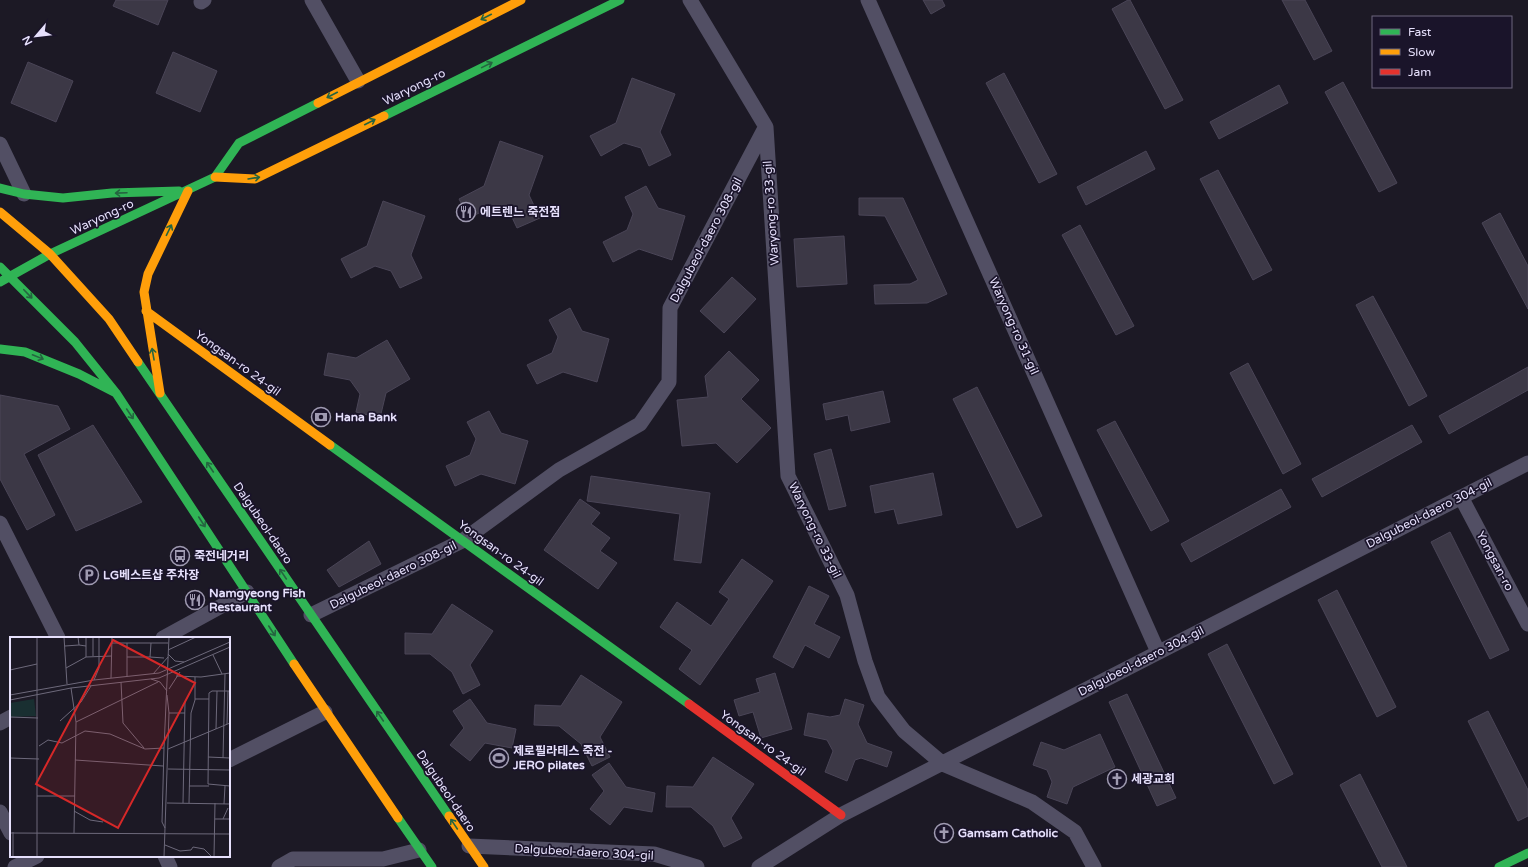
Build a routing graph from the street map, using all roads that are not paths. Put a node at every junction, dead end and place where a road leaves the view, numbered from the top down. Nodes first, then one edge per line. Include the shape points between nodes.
1 (312, 0) edge
2 (521, 0) edge
3 (620, 0) edge
4 (690, 0) edge
5 (868, 0) edge
6 (358, 81) junction
7 (766, 127) junction
8 (0, 144) edge
9 (215, 177) junction
10 (0, 188) edge
11 (188, 191) junction
12 (24, 194) junction
13 (0, 212) edge
14 (50, 254) junction
15 (0, 267) edge
16 (11, 276) junction
17 (0, 282) edge
18 (146, 311) junction
19 (0, 349) edge
20 (116, 393) junction
21 (160, 393) junction
22 (1528, 463) edge
23 (1462, 497) junction
24 (0, 523) edge
25 (462, 541) junction
26 (247, 592) junction
27 (311, 615) junction
28 (1528, 624) edge
29 (57, 637) edge
30 (166, 637) edge
31 (1158, 652) junction
32 (325, 712) junction
33 (10, 718) edge
34 (0, 723) edge
35 (230, 760) edge
36 (943, 764) junction
37 (0, 812) edge
38 (841, 815) junction
39 (10, 831) edge
40 (469, 846) junction
41 (419, 850) junction
42 (1528, 853) edge
43 (165, 857) edge
44 (170, 867) edge
45 (279, 867) edge
46 (432, 867) edge
47 (484, 867) edge
48 (697, 867) edge
49 (759, 867) edge
50 (1094, 867) edge
51 (1499, 867) edge

1 - 6 street
2 -> 6 main road, Waryong-ro
9 -> 3 main road, Waryong-ro via 255,179
4 - 7 street, Waryong-ro 33-gil
5 - 31 street, Waryong-ro 31-gil
6 -> 9 main road, Waryong-ro via 239,143
7 - 25 street, Dalgubeol-daero 308-gil via 670,308 668,382 640,424 559,470
7 - 36 street, Waryong-ro 33-gil via 788,476 847,595 878,698 904,731
8 - 12 street
9 - 11 main road, Waryong-ro
10 - 12 main road
11 -> 12 main road via 112,193 63,198
11 - 14 main road, Waryong-ro
18 -> 11 main road via 144,292 148,274
13 - 14 main road, Dalgubeol-daero
14 - 16 main road, Waryong-ro
14 - 21 main road, Dalgubeol-daero via 109,319
15 - 16 main road
16 - 17 main road, Waryong-ro
16 -> 20 main road via 75,342
21 -> 18 main road
18 - 25 main road, Yongsan-ro 24-gil
19 -> 20 main road via 25,352 79,374
20 -> 26 main road
27 -> 21 main road, Dalgubeol-daero
22 - 23 street, Dalgubeol-daero 304-gil
23 - 28 street, Yongsan-ro
23 - 31 street, Dalgubeol-daero 304-gil
24 - 29 street
25 - 27 street, Dalgubeol-daero 308-gil
25 - 38 main road, Yongsan-ro 24-gil
26 - 30 street
26 -> 32 main road
40 -> 27 main road, Dalgubeol-daero
31 - 36 street, Dalgubeol-daero 304-gil
32 - 35 street
32 - 41 main road
33 - 34 street
36 - 38 street, Dalgubeol-daero 304-gil
36 - 50 street, Waryong-ro 33-gil via 1032,802 1075,832
37 - 39 street
38 - 49 street, Dalgubeol-daero 304-gil
40 - 47 main road, Dalgubeol-daero
40 - 48 street, Dalgubeol-daero 304-gil via 654,854
41 - 45 street via 383,859 293,860
41 - 46 main road
42 - 51 main road
43 - 44 street

